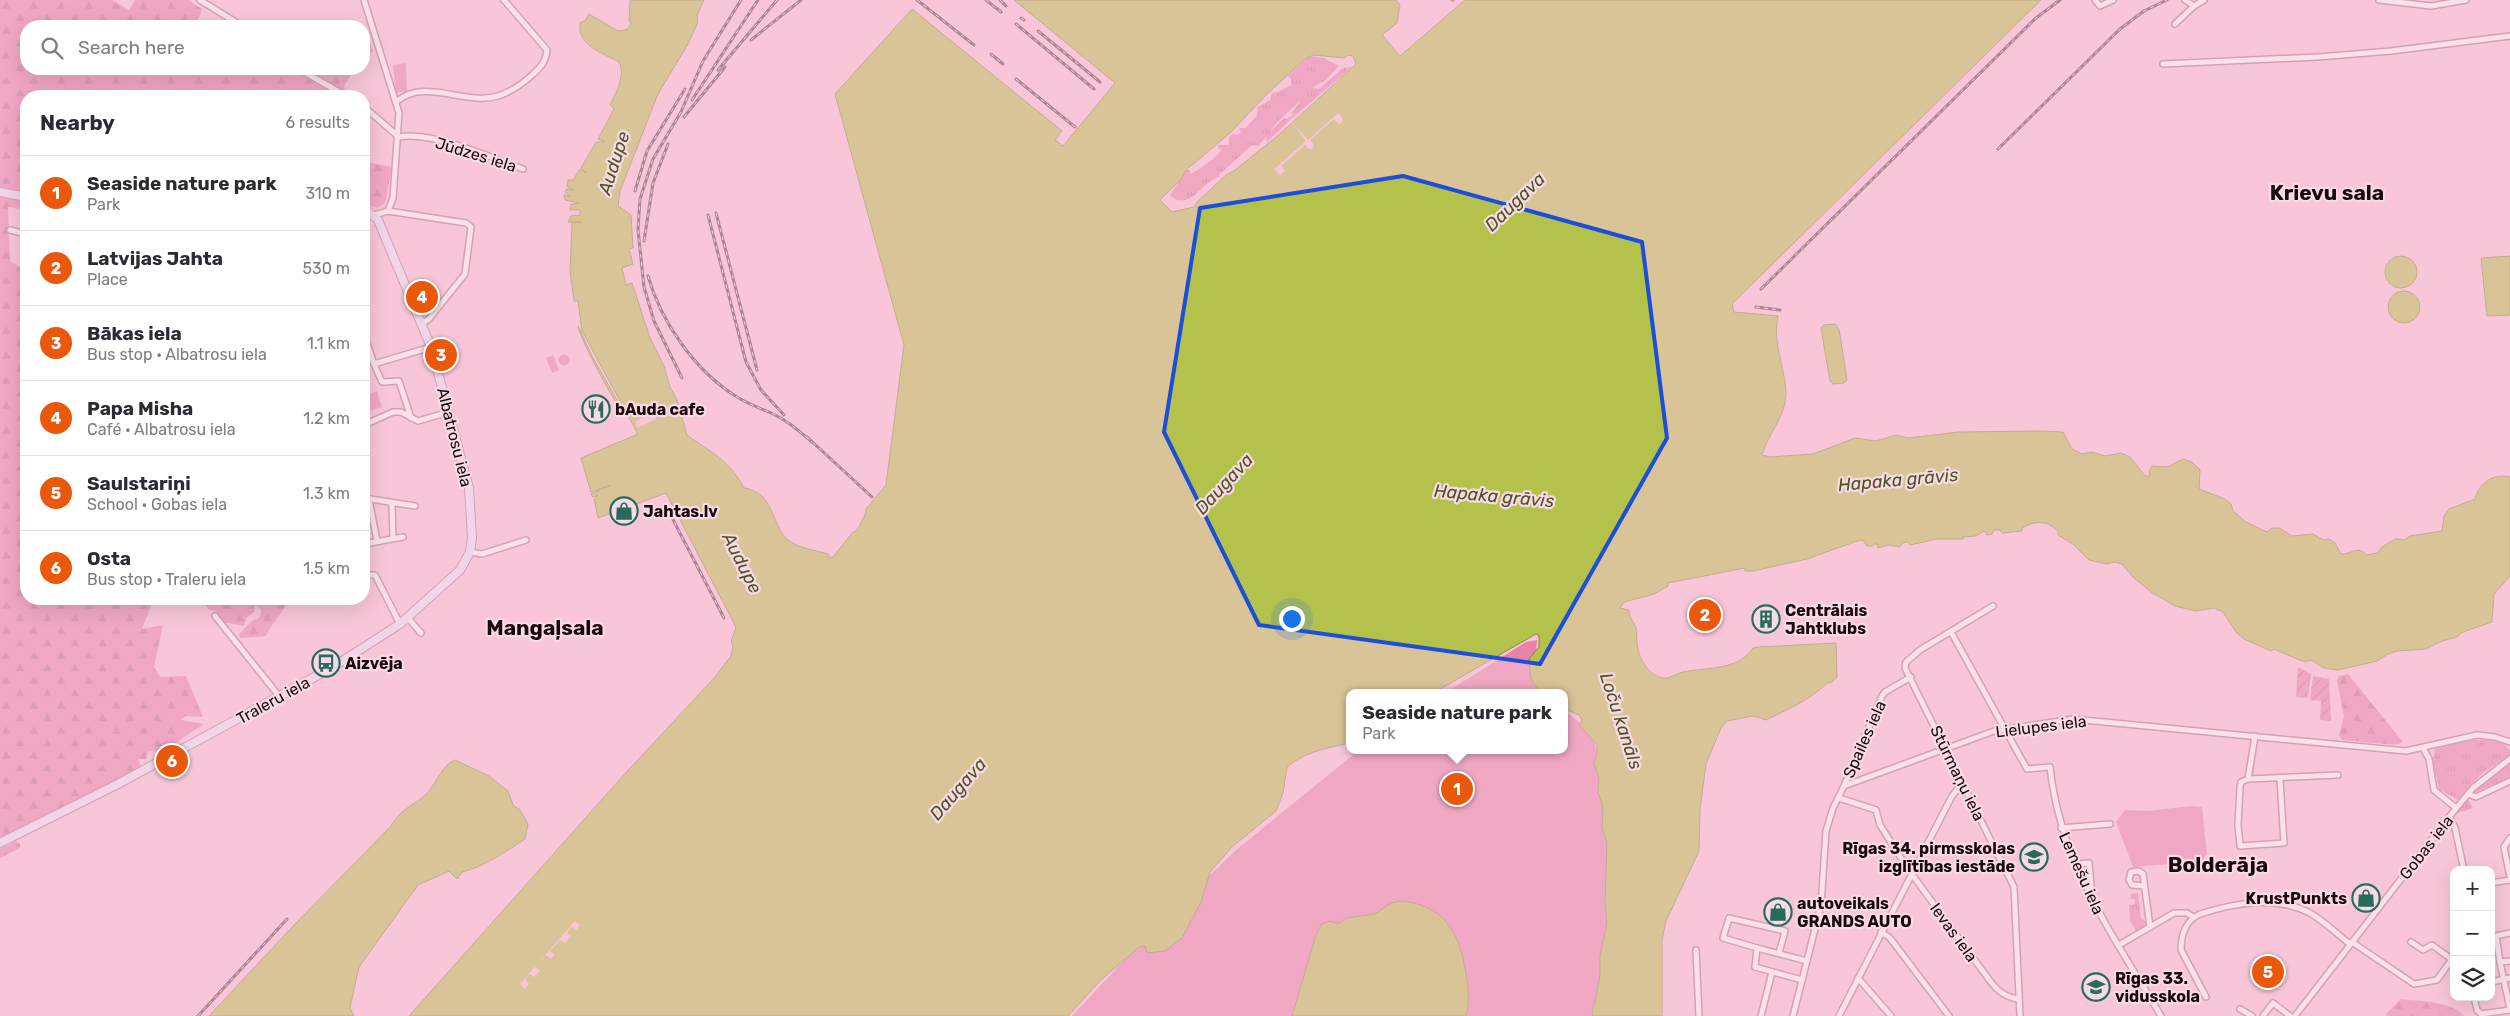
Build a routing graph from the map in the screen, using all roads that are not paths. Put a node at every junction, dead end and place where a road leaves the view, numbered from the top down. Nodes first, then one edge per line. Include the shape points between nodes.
1 (200, 0) edge
2 (364, 0) edge
3 (504, 0) edge
4 (2095, 0) edge
5 (2113, 0) edge
6 (2185, 0) edge
7 (2204, 0) edge
8 (2379, 0) edge
9 (2466, 0) edge
10 (2194, 6) junction
11 (232, 20) edge
12 (2175, 24) dead end
13 (2510, 36) edge
14 (2164, 64) dead end
15 (310, 75) edge
16 (336, 90) edge
17 (396, 102) junction
18 (370, 113) edge
19 (398, 137) junction
20 (524, 169) dead end
21 (0, 192) edge
22 (20, 196) edge
23 (388, 211) junction
24 (370, 212) edge
25 (374, 215) junction
26 (10, 230) dead end
27 (20, 232) edge
28 (422, 324) junction
29 (431, 347) junction
30 (370, 352) edge
31 (374, 364) junction
32 (449, 412) junction
33 (411, 418) junction
34 (370, 422) edge
35 (370, 500) edge
36 (392, 504) junction
37 (415, 506) dead end
38 (370, 514) edge
39 (404, 536) dead end
40 (393, 538) junction
41 (526, 540) dead end
42 (377, 541) junction
43 (370, 543) edge
44 (470, 552) junction
45 (370, 575) edge
46 (1993, 606) dead end
47 (215, 616) dead end
48 (408, 618) junction
49 (400, 624) junction
50 (1951, 632) junction
51 (421, 633) dead end
52 (1912, 676) junction
53 (279, 696) junction
54 (2005, 729) junction
55 (2255, 736) junction
56 (2510, 742) edge
57 (1946, 748) junction
58 (2423, 748) junction
59 (2510, 759) edge
60 (2338, 775) dead end
61 (2248, 779) junction
62 (2280, 779) junction
63 (2510, 781) edge
64 (1963, 782) junction
65 (1844, 786) junction
66 (2468, 794) junction
67 (1838, 798) junction
68 (2456, 808) junction
69 (2449, 817) junction
70 (2110, 824) dead end
71 (2061, 828) junction
72 (2510, 838) edge
73 (0, 843) edge
74 (2076, 864) junction
75 (2463, 866) edge
76 (1911, 874) junction
77 (2510, 878) edge
78 (2495, 882) edge
79 (2144, 886) dead end
80 (2092, 899) junction
81 (2193, 917) junction
82 (2150, 926) junction
83 (1881, 932) junction
84 (2510, 933) edge
85 (2411, 942) dead end
86 (2351, 943) junction
87 (2119, 945) junction
88 (1757, 948) junction
89 (1696, 950) dead end
90 (1778, 953) junction
91 (2450, 958) edge
92 (2510, 960) edge
93 (1807, 961) junction
94 (2500, 962) junction
95 (2450, 964) edge
96 (1772, 972) junction
97 (1858, 978) junction
98 (2507, 979) edge
99 (1802, 980) junction
100 (2206, 997) dead end
101 (2018, 999) junction
102 (2475, 1001) edge
103 (2240, 1009) dead end
104 (2510, 1010) edge
105 (2297, 1015) edge
106 (1699, 1016) edge
107 (1761, 1016) edge
108 (1793, 1016) edge
109 (1839, 1016) edge
110 (1891, 1016) edge
111 (1949, 1016) edge
112 (2020, 1016) edge
113 (2161, 1016) edge
114 (2252, 1016) edge
115 (2263, 1016) edge
116 (2290, 1016) edge

1 - 11 street
2 - 17 street
3 - 17 street via 547,50 544,63 535,73 521,85 498,96 468,97 419,91 406,94
4 - 5 street via 2100,6
6 - 10 street
7 - 10 street
8 - 9 street via 2432,6
10 - 12 street
13 - 14 street via 2337,55
15 - 16 street
17 - 19 street
18 - 19 street
19 - 20 street, Jūdzes iela via 417,136 452,143
19 - 23 street via 393,198
21 - 22 main road
23 - 25 street
23 - 28 street via 466,223 471,227 465,274
24 - 25 main road
25 - 28 main road, Albatrosu iela
26 - 27 street
28 - 29 main road, Albatrosu iela
29 - 31 street
29 - 32 main road, Albatrosu iela
30 - 31 street
31 - 33 street via 382,382 399,381
32 - 33 street via 418,420
32 - 44 main road, Albatrosu iela via 469,488
33 - 34 street via 401,412 393,412
35 - 36 street
36 - 37 street
36 - 40 street
38 - 42 street
39 - 40 street
40 - 42 street
41 - 44 street via 482,554
42 - 43 street
44 - 48 main road, Traleru iela via 460,570
45 - 49 street via 375,575
46 - 50 street, Stūrmaņu iela
47 - 53 street
48 - 49 main road, Traleru iela
48 - 51 street
49 - 53 main road, Traleru iela via 333,667
50 - 52 street, Stūrmaņu iela via 1910,658 1906,668
50 - 54 street, Lemešu iela
52 - 57 street, Stūrmaņu iela
52 - 65 street, Spailes iela via 1882,696
53 - 73 main road, Traleru iela via 118,784
54 - 55 street, Lielupes iela via 2079,719
54 - 57 street, Lielupes iela
54 - 71 street, Lemešu iela via 2027,769 2050,767
55 - 58 street, Lielupes iela via 2406,751
55 - 61 street
56 - 58 street, Lielupes iela via 2477,735
57 - 64 street, Stūrmaņu iela
57 - 65 street, Lielupes iela
58 - 68 street via 2429,759 2434,790
59 - 66 street, Gobas iela
60 - 62 street
61 - 62 street
61 - 62 street via 2241,782 2240,787 2240,846 2284,843
63 - 66 street via 2474,797
64 - 76 street via 1952,796
64 - 101 street, Stūrmaņu iela via 2014,887
65 - 67 street
66 - 68 street, Gobas iela
67 - 76 street, Ievas iela via 1876,810 1880,825
67 - 93 street via 1826,831 1821,905
68 - 69 street, Gobas iela
69 - 75 street
69 - 86 street, Gobas iela
70 - 71 street
71 - 74 street, Lemešu iela
72 - 77 street via 2504,847
74 - 80 street, Lemešu iela
74 - 80 street via 2089,863
76 - 83 street
76 - 101 street, Ievas iela via 1995,987
77 - 78 street
79 - 82 street
80 - 87 street, Lemešu iela
81 - 82 street via 2187,913 2174,913
81 - 86 street via 2266,901 2310,914
81 - 100 street via 2186,926 2181,950
82 - 87 street
83 - 97 street
83 - 111 street via 1890,938
84 - 94 street via 2496,936
85 - 91 street via 2424,950 2432,945
86 - 95 street via 2414,984 2437,980
86 - 105 street, Gobas iela
87 - 113 street, Lemešu iela
88 - 90 street
88 - 90 street via 1723,938 1729,918 1785,931
88 - 96 street via 1755,967
89 - 106 street
90 - 93 street
92 - 94 street
93 - 99 street
94 - 98 street
96 - 99 street
96 - 107 street
97 - 109 street
97 - 110 street
98 - 104 street
99 - 108 street
101 - 112 street, Stūrmaņu iela
102 - 104 street via 2481,1014
103 - 114 street
115 - 116 street via 2273,1003

